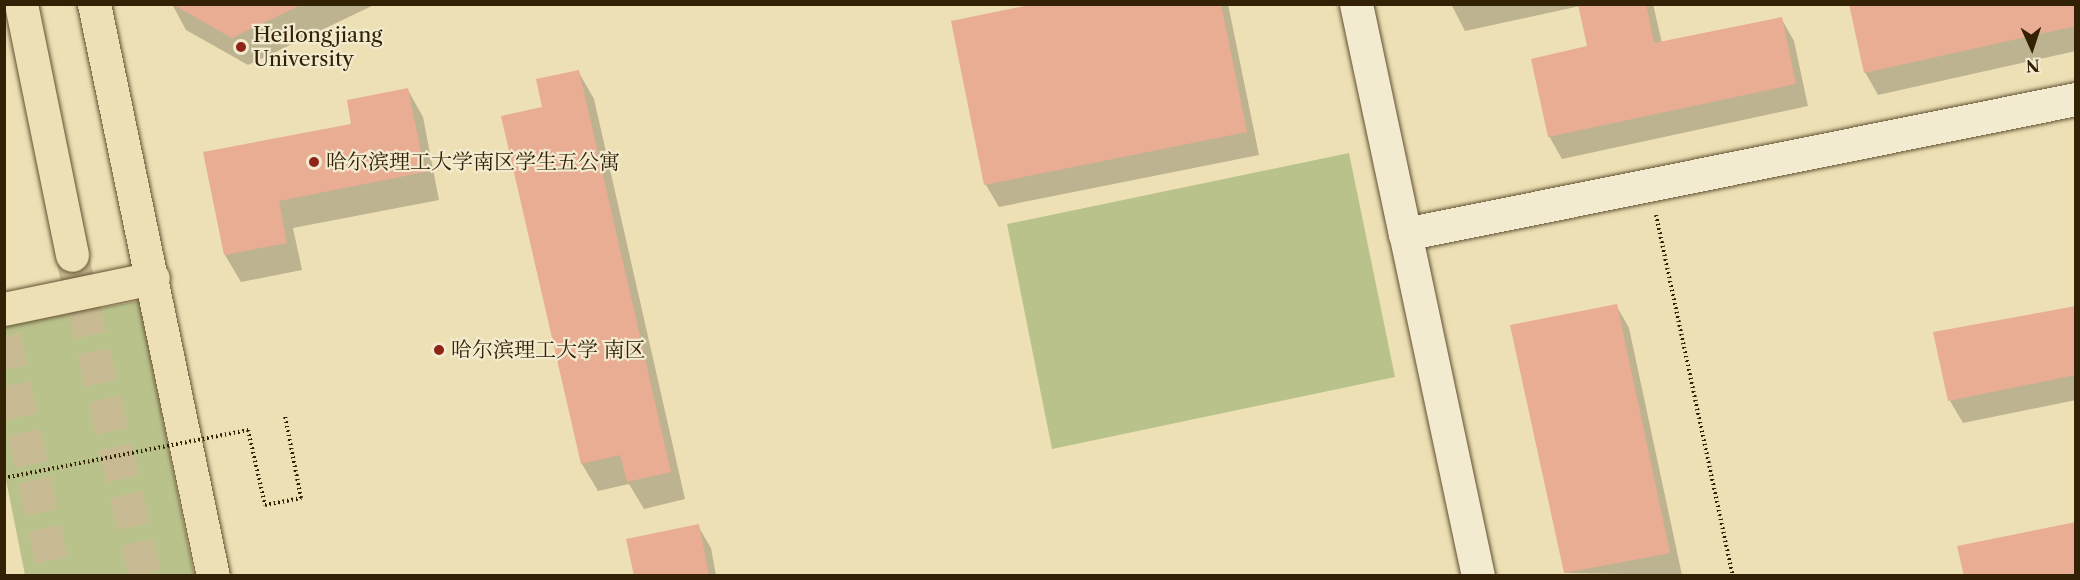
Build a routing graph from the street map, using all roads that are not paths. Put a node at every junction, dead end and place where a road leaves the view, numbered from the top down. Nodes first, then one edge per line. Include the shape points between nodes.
1 (21, 4) edge
2 (94, 4) edge
3 (1356, 4) edge
4 (2076, 99) edge
5 (1405, 234) junction
6 (72, 255) tunnel mouth
7 (153, 278) junction
8 (4, 309) edge
9 (213, 576) edge
10 (1478, 576) edge

1 - 6 main road
2 - 7 main road
3 - 5 lane
4 - 5 lane
5 - 10 lane
7 - 8 main road
7 - 9 main road

